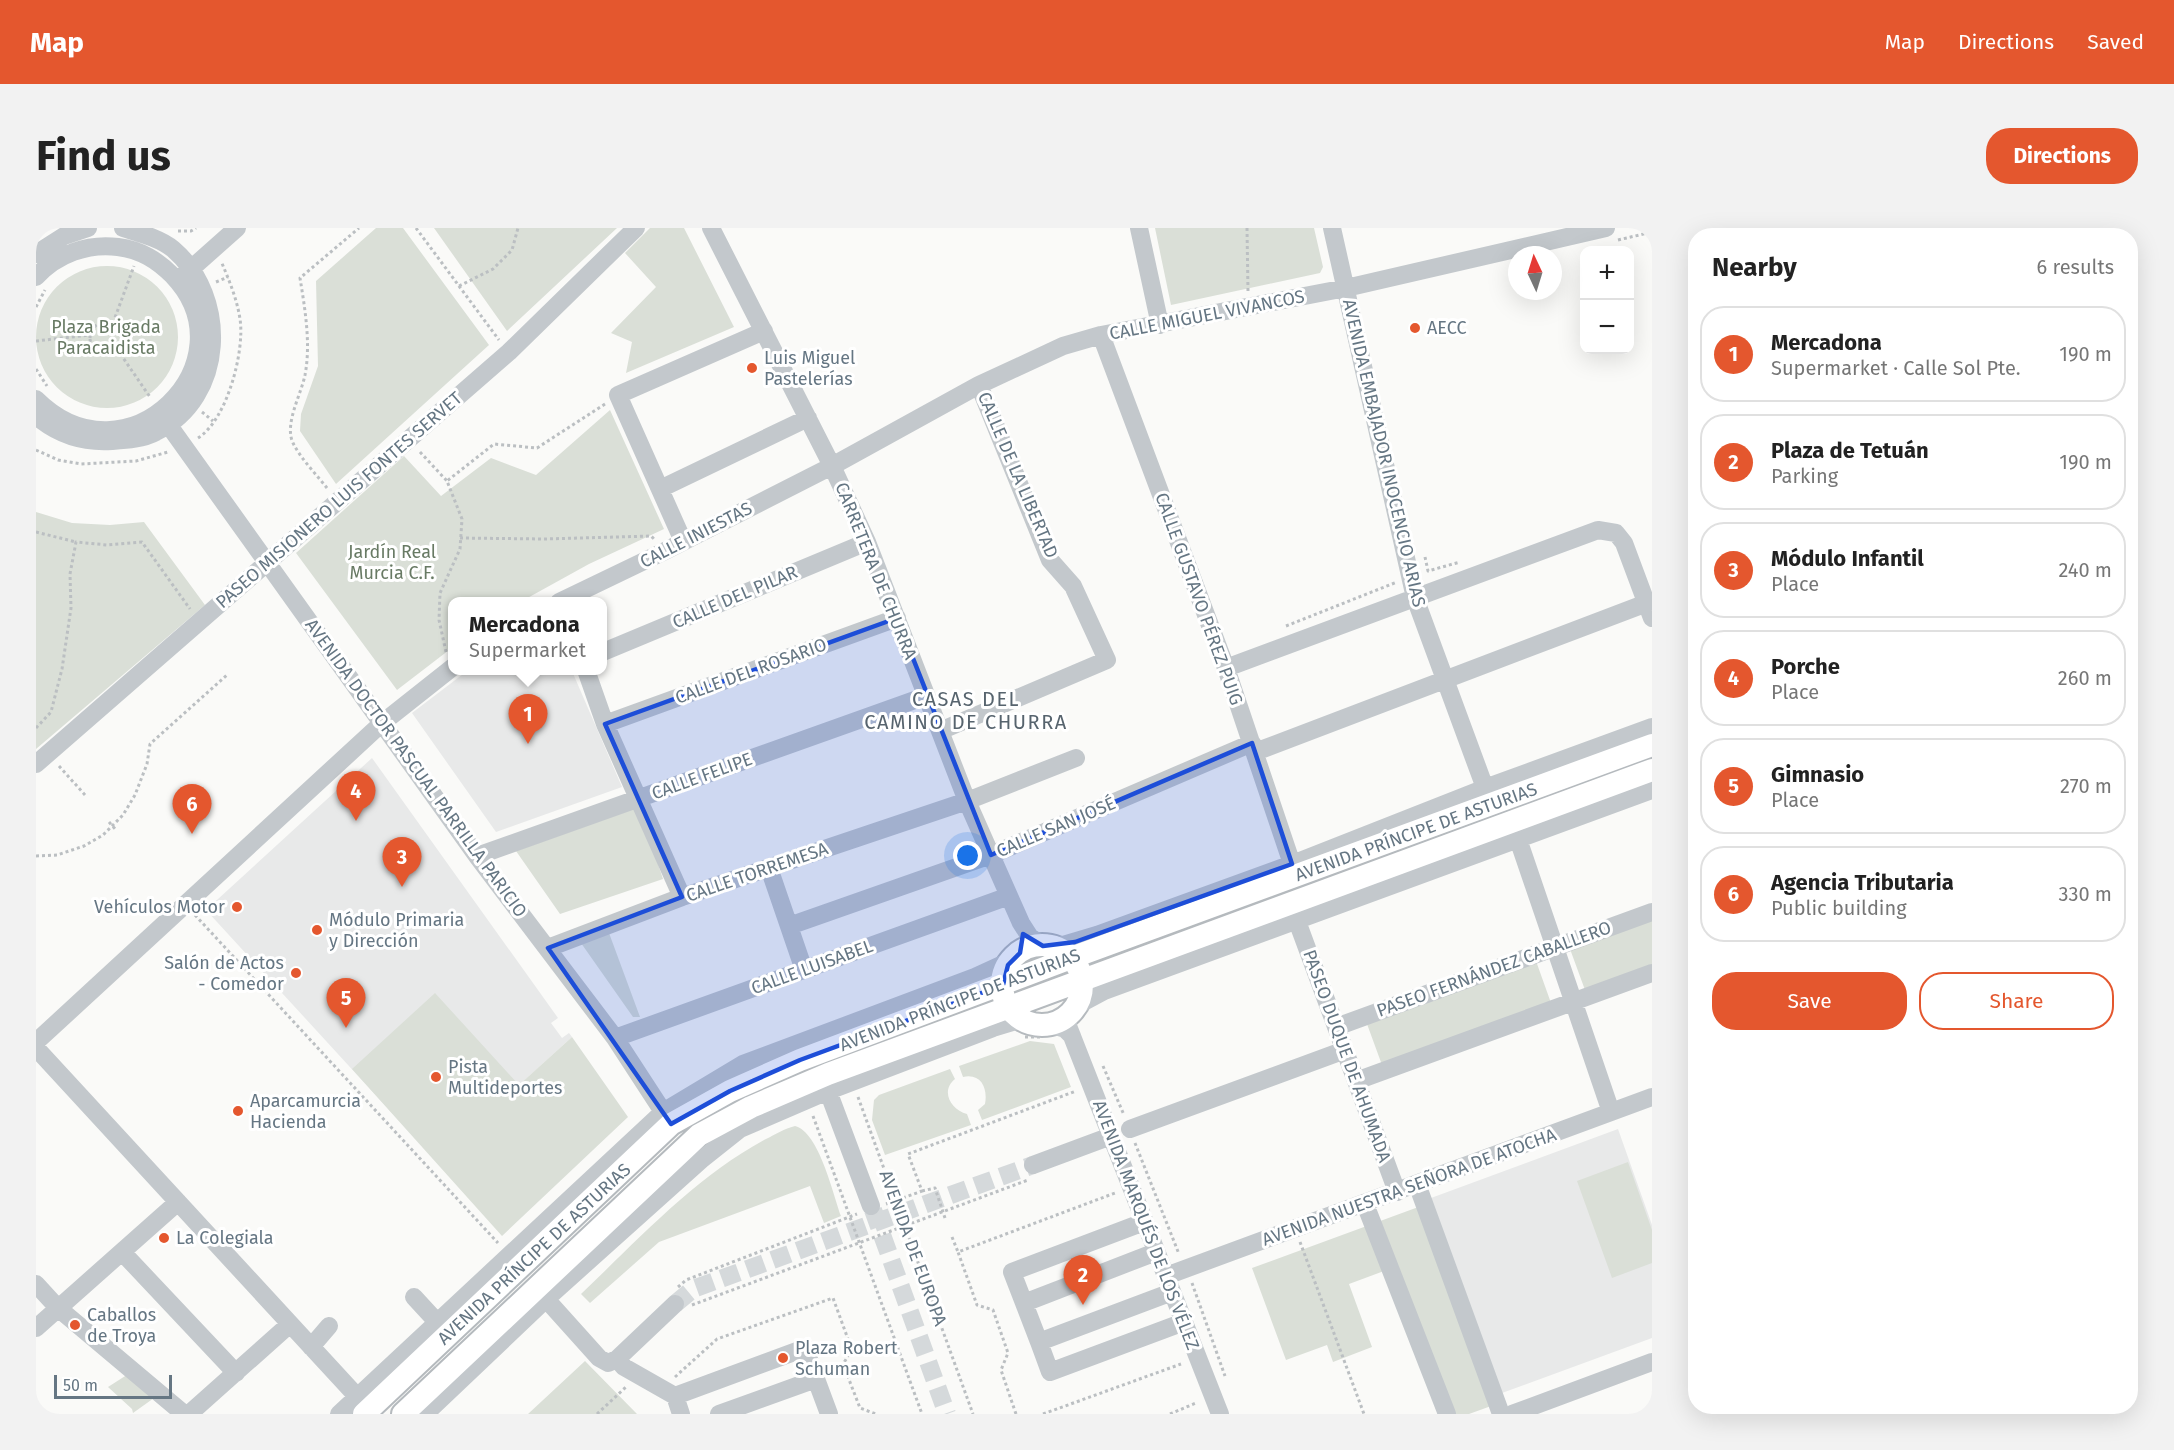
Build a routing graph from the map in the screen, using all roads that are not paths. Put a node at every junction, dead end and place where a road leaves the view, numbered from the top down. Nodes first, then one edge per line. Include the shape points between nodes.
1 (88, 228) edge
2 (123, 228) edge
3 (237, 228) edge
4 (636, 228) edge
5 (711, 228) edge
6 (1139, 228) edge
7 (1332, 228) edge
8 (1606, 228) edge
9 (41, 264) edge
10 (192, 269) junction
11 (177, 281) junction
12 (1346, 288) junction
13 (1160, 325) junction
14 (764, 331) junction
15 (1101, 335) junction
16 (980, 385) junction
17 (43, 394) edge
18 (159, 412) junction
19 (36, 416) edge
20 (808, 418) junction
21 (832, 466) junction
22 (660, 489) junction
23 (683, 541) junction
24 (867, 542) junction
25 (267, 563) junction
26 (568, 597) edge
27 (1415, 598) junction
28 (1650, 607) edge
29 (897, 618) junction
30 (607, 650) edge
31 (1226, 668) junction
32 (448, 670) edge
33 (588, 675) edge
34 (1445, 679) junction
35 (926, 696) junction
36 (381, 724) junction
37 (605, 724) junction
38 (1652, 727) edge
39 (940, 731) junction
40 (1652, 746) edge
41 (1253, 748) junction
42 (1076, 758) dead end
43 (42, 759) edge
44 (1652, 770) edge
45 (1485, 788) junction
46 (1652, 790) edge
47 (638, 799) junction
48 (967, 801) junction
49 (1518, 839) junction
50 (990, 855) junction
51 (477, 856) junction
52 (1292, 864) junction
53 (769, 868) junction
54 (1009, 896) junction
55 (682, 897) junction
56 (1652, 912) edge
57 (1297, 921) junction
58 (1021, 923) junction
59 (789, 926) junction
60 (1045, 946) junction
61 (548, 948) junction
62 (1555, 948) junction
63 (1016, 957) junction
64 (1071, 958) junction
65 (804, 970) junction
66 (1652, 973) edge
67 (1082, 981) junction
68 (1003, 985) junction
69 (1573, 1002) junction
70 (1017, 1021) junction
71 (1061, 1024) junction
72 (1336, 1027) junction
73 (615, 1038) junction
74 (36, 1042) edge
75 (36, 1048) edge
76 (1345, 1050) junction
77 (1356, 1081) junction
78 (831, 1097) junction
79 (1652, 1097) edge
80 (1611, 1112) junction
81 (667, 1118) junction
82 (1130, 1129) road end
83 (1111, 1136) junction
84 (1035, 1171) tunnel mouth
85 (1417, 1184) junction
86 (1396, 1192) junction
87 (178, 1202) junction
88 (1365, 1204) junction
89 (869, 1209) tunnel mouth
90 (1144, 1222) junction
91 (122, 1252) junction
92 (1156, 1252) junction
93 (36, 1284) edge
94 (1169, 1284) junction
95 (414, 1297) dead end
96 (546, 1299) junction
97 (680, 1300) tunnel mouth
98 (1024, 1303) junction
99 (58, 1308) junction
100 (437, 1322) junction
101 (1184, 1322) junction
102 (290, 1324) junction
103 (329, 1326) dead end
104 (36, 1328) edge
105 (1039, 1342) junction
106 (311, 1347) junction
107 (617, 1359) junction
108 (1652, 1362) edge
109 (236, 1373) junction
110 (816, 1379) junction
111 (675, 1395) junction
112 (364, 1407) edge
113 (1214, 1412) edge
114 (184, 1414) edge
115 (189, 1414) edge
116 (339, 1414) edge
117 (403, 1414) edge
118 (425, 1414) edge
119 (681, 1414) edge
120 (719, 1414) edge
121 (829, 1414) edge
122 (1447, 1414) edge
123 (1501, 1414) edge
124 (1512, 1414) edge

1 - 9 street via 64,236
2 - 10 street via 171,248
3 - 10 street
4 - 25 street, PASEO MISIONERO LUIS FONTES SERVET via 509,352
5 - 14 street, CARRETERA DE CHURRA
6 - 13 street
7 - 12 street, AVENIDA EMBAJADOR INOCENCIO ARIAS
8 - 12 street, CALLE MIGUEL VIVANCOS
9 - 11 street via 102,245 131,249 158,261
10 - 11 street
10 - 18 street via 210,314 212,359 190,403
11 - 18 street via 188,294 196,318 198,344 193,369 181,391
12 - 13 street, CALLE MIGUEL VIVANCOS
12 - 27 street, AVENIDA EMBAJADOR INOCENCIO ARIAS
13 - 15 street, CALLE MIGUEL VIVANCOS
14 - 20 street, CARRETERA DE CHURRA
14 - 22 street via 618,395
15 - 16 street, CALLE MIGUEL VIVANCOS via 1063,346
15 - 31 street, CALLE GUSTAVO PÉREZ PUIG
16 - 21 street, CALLE MIGUEL VIVANCOS
16 - 39 street, CALLE DE LA LIBERTAD via 1050,560 1073,586 1107,660
17 - 18 street via 49,411 75,425 97,430 141,423
18 - 19 street via 156,433 131,440 94,442 71,437
18 - 25 street, AVENIDA DOCTOR PASCUAL PARRILLA PARICIO
20 - 21 street, CARRETERA DE CHURRA
20 - 22 street
21 - 23 street, CALLE INIESTAS
21 - 24 street, CARRETERA DE CHURRA
22 - 23 street
23 - 26 street, CALLE INIESTAS
24 - 29 street, CARRETERA DE CHURRA
24 - 30 street, CALLE DEL PILAR
25 - 36 street, AVENIDA DOCTOR PASCUAL PARRILLA PARICIO
25 - 43 street, PASEO MISIONERO LUIS FONTES SERVET
27 - 28 street via 1598,530 1616,533 1624,543
27 - 31 street
27 - 34 street, AVENIDA EMBAJADOR INOCENCIO ARIAS
28 - 34 street, CALLE SAN JOSÉ
29 - 35 street, CARRETERA DE CHURRA
29 - 37 street, CALLE DEL ROSARIO
31 - 41 street, CALLE GUSTAVO PÉREZ PUIG
32 - 36 street
33 - 37 street
34 - 41 street, CALLE SAN JOSÉ
34 - 45 street, AVENIDA EMBAJADOR INOCENCIO ARIAS
35 - 39 street, CARRETERA DE CHURRA
35 - 47 street, CALLE FELIPE
36 - 51 street, AVENIDA DOCTOR PASCUAL PARRILLA PARICIO
36 - 74 street
37 - 47 street
38 - 45 street
39 - 48 street, CARRETERA DE CHURRA
40 - 64 main road, AVENIDA PRÍNCIPE DE ASTURIAS
41 - 50 street, CALLE SAN JOSÉ
41 - 52 street, CALLE GUSTAVO PÉREZ PUIG
42 - 48 street, CALLE TORREMESA
44 - 67 main road, AVENIDA PRÍNCIPE DE ASTURIAS
45 - 52 street
46 - 49 street
47 - 51 street, CALLE FELIPE
47 - 55 street
48 - 50 street, CARRETERA DE CHURRA
48 - 53 street, CALLE TORREMESA
49 - 57 street
49 - 62 street
50 - 54 street, CARRETERA DE CHURRA
50 - 59 street, CALLE SAN JOSÉ
51 - 61 street, AVENIDA DOCTOR PASCUAL PARRILLA PARICIO
52 - 60 street via 1075,942
53 - 55 street, CALLE TORREMESA
53 - 59 street
54 - 58 street, CARRETERA DE CHURRA
54 - 65 street, CALLE LUISABEL
55 - 61 street, CALLE TORREMESA
56 - 62 street, PASEO FERNÁNDEZ CABALLERO
57 - 71 street via 1104,991
57 - 72 street, PASEO DUQUE DE AHUMADA
58 - 60 street, CARRETERA DE CHURRA via 1030,937
58 - 63 street, CARRETERA DE CHURRA via 1022,942
59 - 65 street
60 - 63 main road via 1031,947
60 - 64 main road
61 - 73 street, AVENIDA DOCTOR PASCUAL PARRILLA PARICIO
62 - 69 street
62 - 72 street, PASEO FERNÁNDEZ CABALLERO
63 - 68 main road via 1005,971
63 - 81 street via 975,977 743,1064
64 - 67 main road
64 - 68 main road, AVENIDA PRÍNCIPE DE ASTURIAS
65 - 73 street, CALLE LUISABEL
66 - 69 street
67 - 70 main road, AVENIDA PRÍNCIPE DE ASTURIAS
67 - 71 main road via 1082,992
68 - 70 main road via 1004,997
68 - 81 main road, AVENIDA PRÍNCIPE DE ASTURIAS via 800,1060
69 - 77 street
69 - 80 street
70 - 71 main road
70 - 78 street
70 - 117 main road, AVENIDA PRÍNCIPE DE ASTURIAS via 794,1087 699,1135
71 - 83 street, AVENIDA MARQUÉS DE LOS VÉLEZ
72 - 76 street, PASEO DUQUE DE AHUMADA
73 - 81 street, AVENIDA DOCTOR PASCUAL PARRILLA PARICIO
75 - 87 street
76 - 77 street, PASEO DUQUE DE AHUMADA
76 - 82 street
77 - 86 street, PASEO DUQUE DE AHUMADA
78 - 89 street, AVENIDA DE EUROPA
78 - 96 street via 807,1100 740,1130
79 - 80 street, AVENIDA NUESTRA SEÑORA DE ATOCHA
80 - 85 street, AVENIDA NUESTRA SEÑORA DE ATOCHA
81 - 100 street
81 - 112 main road, AVENIDA PRÍNCIPE DE ASTURIAS
83 - 84 street
83 - 90 street, AVENIDA MARQUÉS DE LOS VÉLEZ
85 - 86 street, AVENIDA NUESTRA SEÑORA DE ATOCHA
85 - 123 street
86 - 88 street, AVENIDA NUESTRA SEÑORA DE ATOCHA
87 - 91 street
87 - 102 street
88 - 94 street, AVENIDA NUESTRA SEÑORA DE ATOCHA via 1193,1266
88 - 122 street
90 - 92 street, AVENIDA MARQUÉS DE LOS VÉLEZ
90 - 98 street via 1012,1272
91 - 99 street
91 - 109 street
92 - 94 street, AVENIDA MARQUÉS DE LOS VÉLEZ
92 - 98 street
93 - 99 street
94 - 101 street, AVENIDA MARQUÉS DE LOS VÉLEZ
94 - 105 street, AVENIDA NUESTRA SEÑORA DE ATOCHA
95 - 100 street
96 - 107 street via 599,1358 608,1363
96 - 118 street
97 - 107 street
98 - 105 street
99 - 104 street
99 - 114 street
100 - 112 street
101 - 105 street via 1050,1372
101 - 113 street, AVENIDA MARQUÉS DE LOS VÉLEZ
102 - 106 street
102 - 109 street
103 - 106 street
106 - 112 street
107 - 111 street
108 - 124 street
109 - 115 street
110 - 111 street via 805,1348
110 - 120 street
110 - 121 street
111 - 119 street
112 - 116 street

